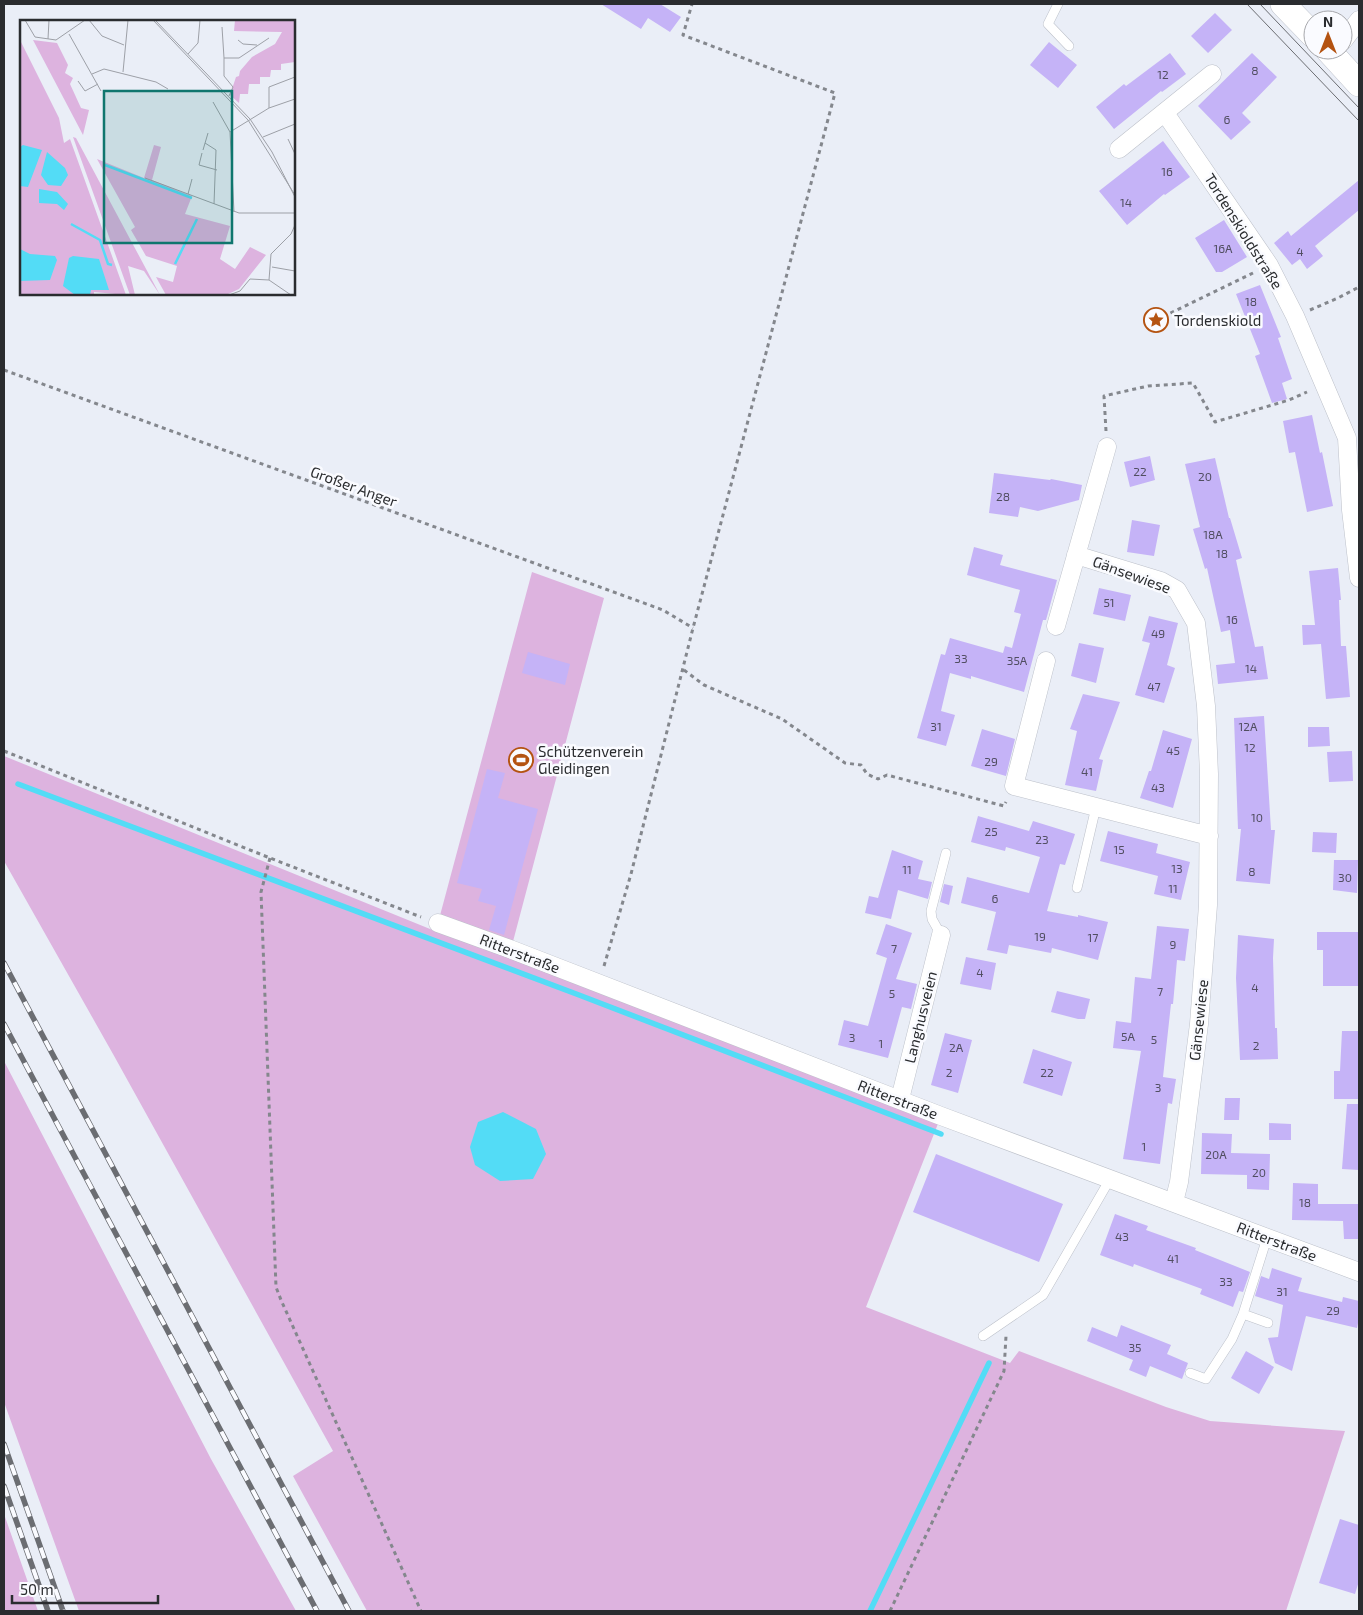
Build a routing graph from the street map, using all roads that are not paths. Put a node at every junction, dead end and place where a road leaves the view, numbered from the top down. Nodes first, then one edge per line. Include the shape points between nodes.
1 (1058, 4) edge
2 (1283, 4) edge
3 (1303, 25) edge
4 (1069, 46) dead end
5 (1342, 60) edge
6 (1212, 74) dead end
7 (1359, 84) edge
8 (1165, 113) junction
9 (1119, 149) dead end
10 (1353, 434) edge
11 (1107, 446) road end
12 (1076, 555) junction
13 (1359, 578) edge
14 (1056, 626) dead end
15 (1046, 661) dead end
16 (1096, 807) junction
17 (1208, 836) junction
18 (946, 853) dead end
19 (1077, 888) dead end
20 (438, 923) road end
21 (941, 935) joint
22 (900, 1099) junction
23 (1110, 1179) junction
24 (1174, 1202) junction
25 (1268, 1238) junction
26 (1359, 1272) edge
27 (1243, 1314) junction
28 (1268, 1322) dead end
29 (983, 1336) dead end
30 (1190, 1373) dead end

1 - 4 lane via 1048,24
2 - 3 street
5 - 7 street
6 - 8 street
8 - 9 street
8 - 10 street, Tordenskioldstraße via 1269,266 1295,316 1324,386
10 - 13 street, Tordenskioldstraße via 1351,510
11 - 12 street, Gänsewiese
12 - 14 street, Gänsewiese
12 - 17 street, Gänsewiese via 1161,581 1177,590 1196,623 1206,706
15 - 16 street via 1014,786
16 - 17 street
16 - 19 lane
17 - 24 street, Gänsewiese via 1208,905 1199,1024
18 - 21 lane via 931,911
20 - 22 street, Ritterstraße
21 - 22 street, Langhusveien
22 - 23 street, Ritterstraße
23 - 24 street, Ritterstraße
23 - 29 lane via 1043,1295
24 - 25 street, Ritterstraße
25 - 26 street, Ritterstraße
25 - 27 lane
27 - 28 lane
27 - 30 lane via 1232,1340 1206,1380

